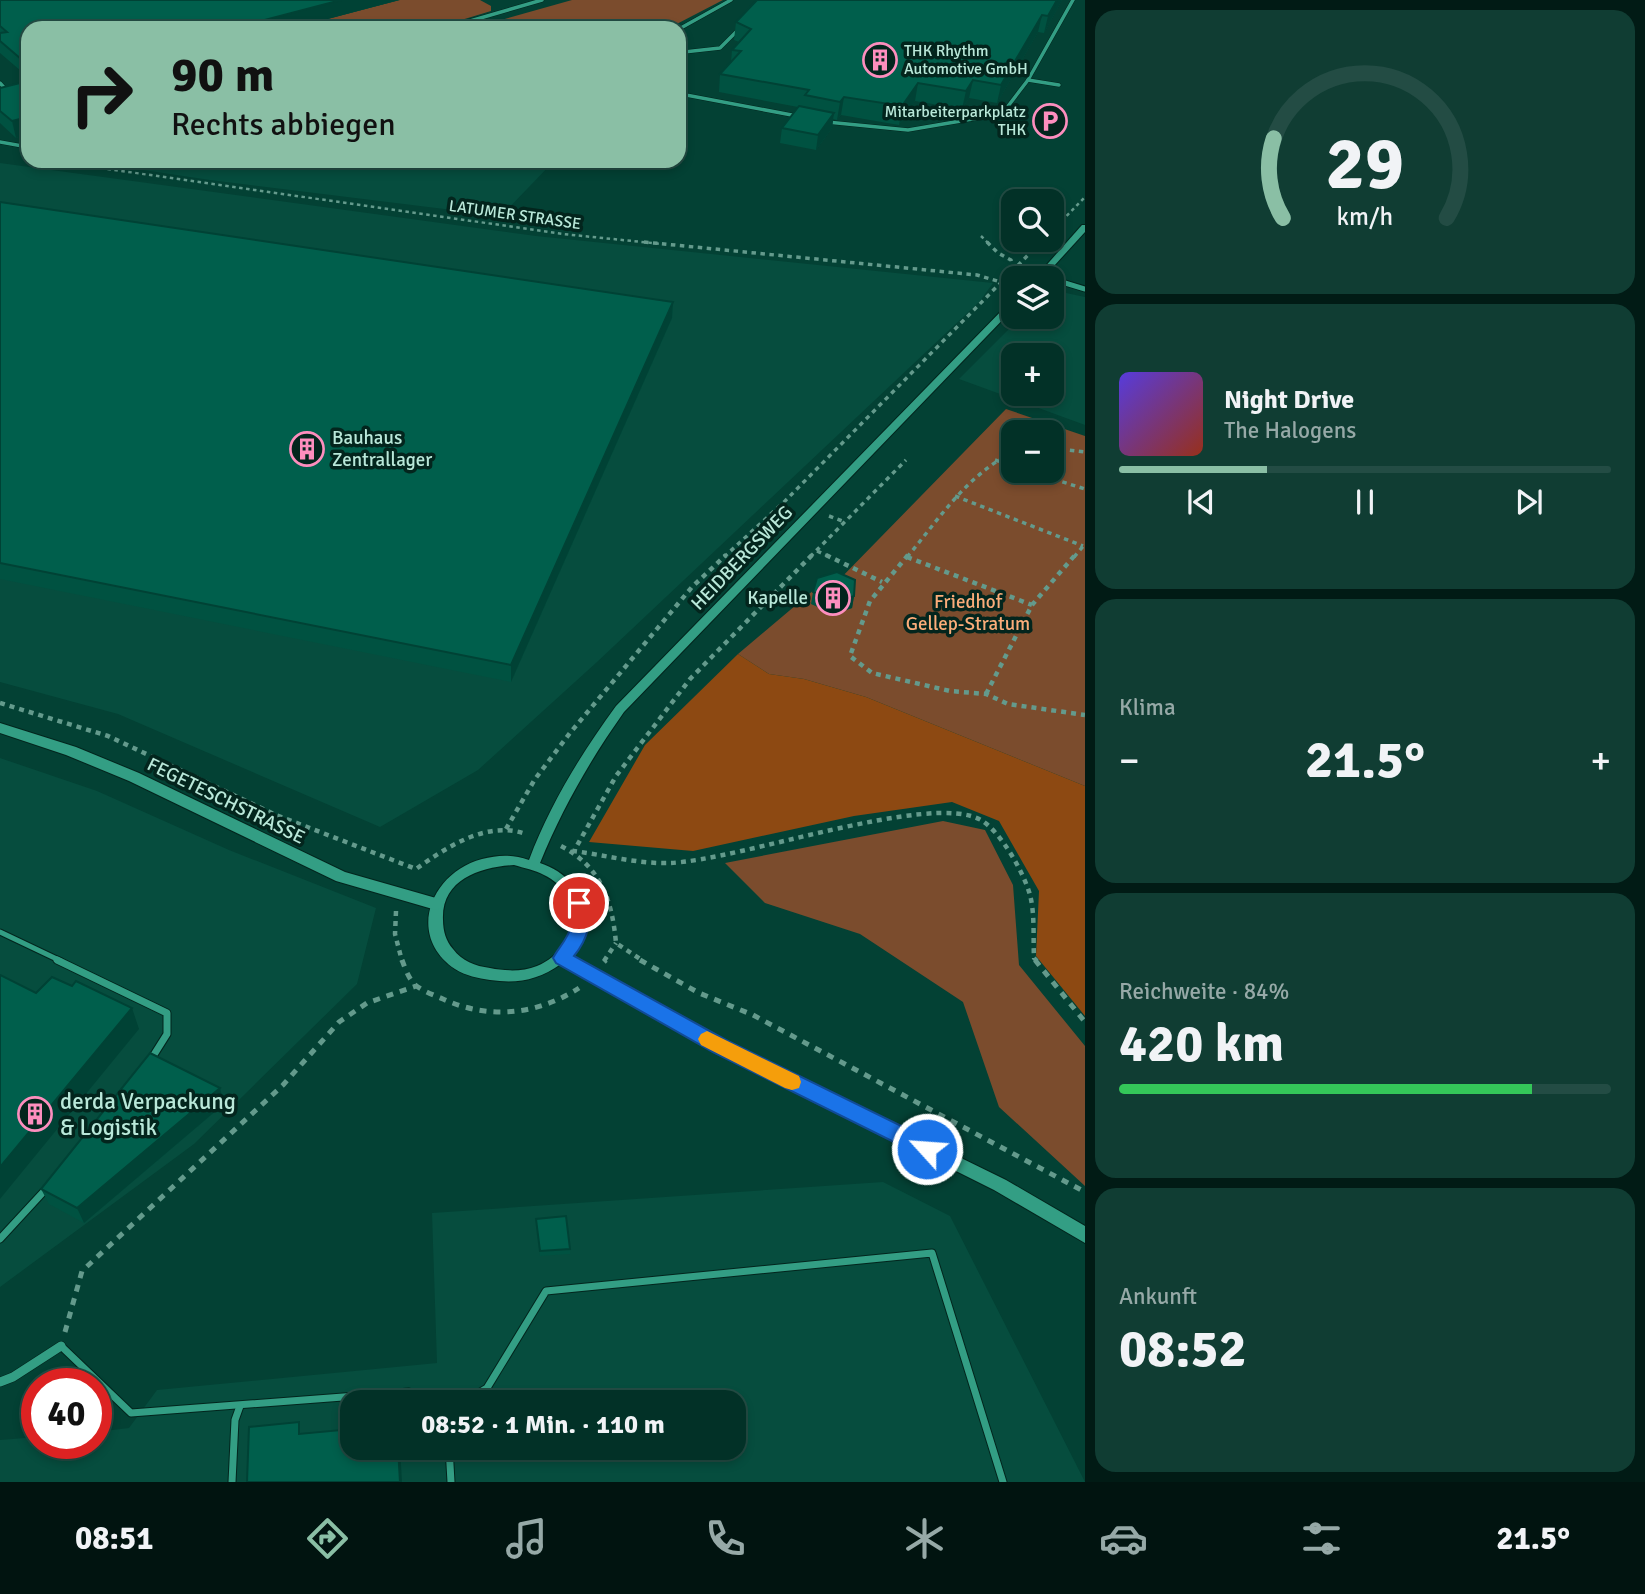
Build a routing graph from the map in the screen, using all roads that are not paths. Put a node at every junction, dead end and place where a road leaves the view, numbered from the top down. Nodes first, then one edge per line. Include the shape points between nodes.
1 (542, 0) edge
2 (732, 0) edge
3 (1073, 0) edge
4 (748, 19) edge
5 (470, 21) edge
6 (686, 25) edge
7 (686, 52) edge
8 (1027, 80) junction
9 (0, 83) edge
10 (1059, 85) dead end
11 (0, 95) edge
12 (686, 95) edge
13 (802, 117) edge
14 (814, 120) edge
15 (0, 142) edge
16 (21, 145) edge
17 (1085, 227) edge
18 (1054, 266) edge
19 (1064, 283) edge
20 (1085, 289) edge
21 (1001, 316) edge
22 (0, 728) edge
23 (534, 863) junction
24 (436, 904) junction
25 (0, 932) edge
26 (562, 958) junction
27 (148, 1063) edge
28 (57, 1176) edge
29 (1085, 1235) edge
30 (0, 1239) edge
31 (61, 1346) joint
32 (0, 1382) edge
33 (484, 1390) edge
34 (340, 1397) edge
35 (240, 1405) junction
36 (450, 1460) edge
37 (232, 1482) edge
38 (451, 1482) edge
39 (1003, 1482) edge

1 - 5 lane
2 - 6 lane
3 - 8 lane
4 - 7 lane via 720,48
8 - 10 lane
8 - 14 lane via 1002,114 908,131
9 - 11 lane via 8,92
12 - 13 lane
15 - 16 lane
17 - 18 street
19 - 20 street
21 - 23 street, HEIDBERGSWEG via 620,709 591,750 542,838
22 - 24 main road, FEGETESCHSTRASSE via 134,776 341,877
23 - 24 street via 494,860 475,866 444,888
23 - 26 street via 570,886 579,903 576,941
24 - 26 street via 439,942 452,959 471,971 519,977 543,971
25 - 27 lane via 167,1013 167,1034
26 - 29 street via 719,1046 1000,1185
28 - 30 lane
31 - 32 street
31 - 35 lane via 131,1413
33 - 39 lane via 547,1291 932,1253
34 - 35 lane
35 - 37 lane
36 - 38 lane

